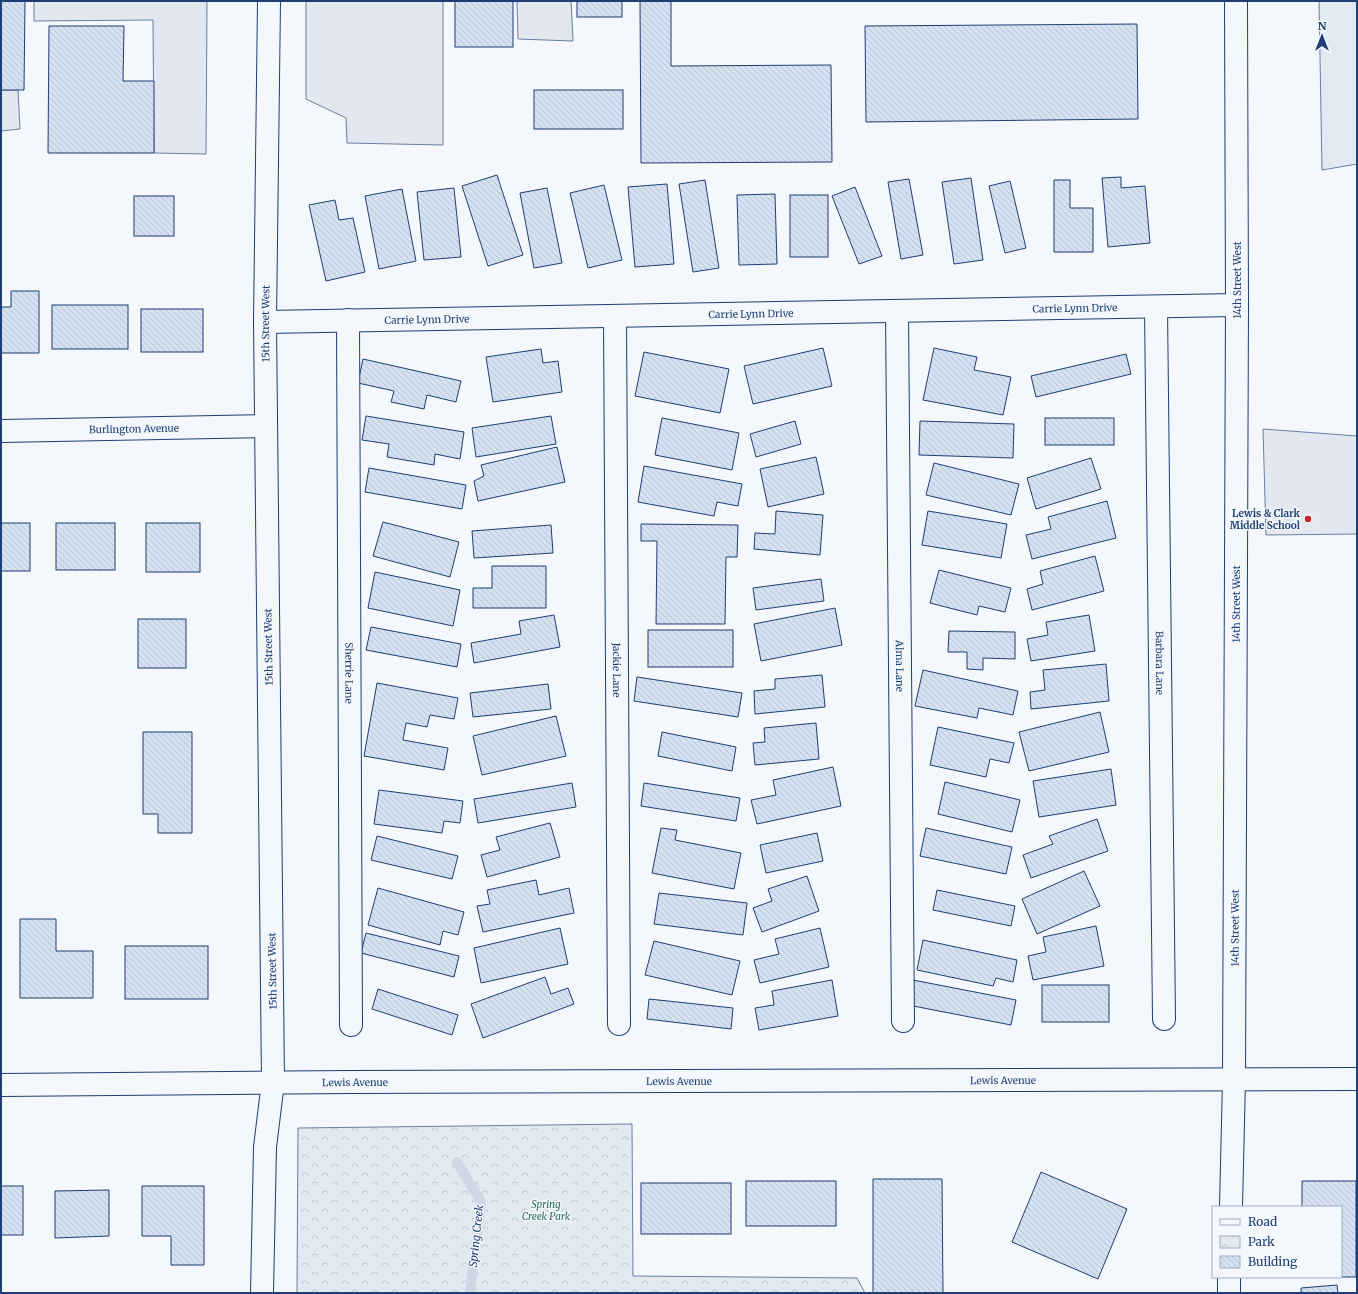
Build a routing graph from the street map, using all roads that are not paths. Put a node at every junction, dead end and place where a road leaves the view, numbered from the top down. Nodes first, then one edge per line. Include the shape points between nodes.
1 (269, 1) edge
2 (1236, 1) edge
3 (1237, 305) junction
4 (1156, 307) junction
5 (897, 311) junction
6 (615, 316) junction
7 (348, 320) junction
8 (265, 322) junction
9 (266, 426) junction
10 (1, 431) edge
11 (1164, 1019) dead end
12 (903, 1020) dead end
13 (619, 1024) dead end
14 (351, 1025) dead end
15 (1234, 1079) junction
16 (1357, 1079) edge
17 (273, 1082) junction
18 (1, 1085) edge
19 (1231, 1206) edge
20 (1229, 1278) edge
21 (262, 1293) edge
22 (1229, 1293) edge

1 - 8 street, 15th Street West
2 - 3 street, 14th Street West
3 - 4 street, Carrie Lynn Drive
3 - 15 street, 14th Street West
4 - 5 street, Carrie Lynn Drive
4 - 11 street, Barbara Lane
5 - 6 street, Carrie Lynn Drive
5 - 12 street, Alma Lane
6 - 7 street, Carrie Lynn Drive
6 - 13 street, Jackie Lane
7 - 8 street, Carrie Lynn Drive
7 - 14 street, Sherrie Lane
8 - 9 street, 15th Street West
9 - 10 street, Burlington Avenue
9 - 17 street, 15th Street West
15 - 16 street, Lewis Avenue
15 - 17 street, Lewis Avenue
15 - 19 street, 14th Street West
17 - 18 street, Lewis Avenue
17 - 21 street, 15th Street West via 265,1147
20 - 22 street

